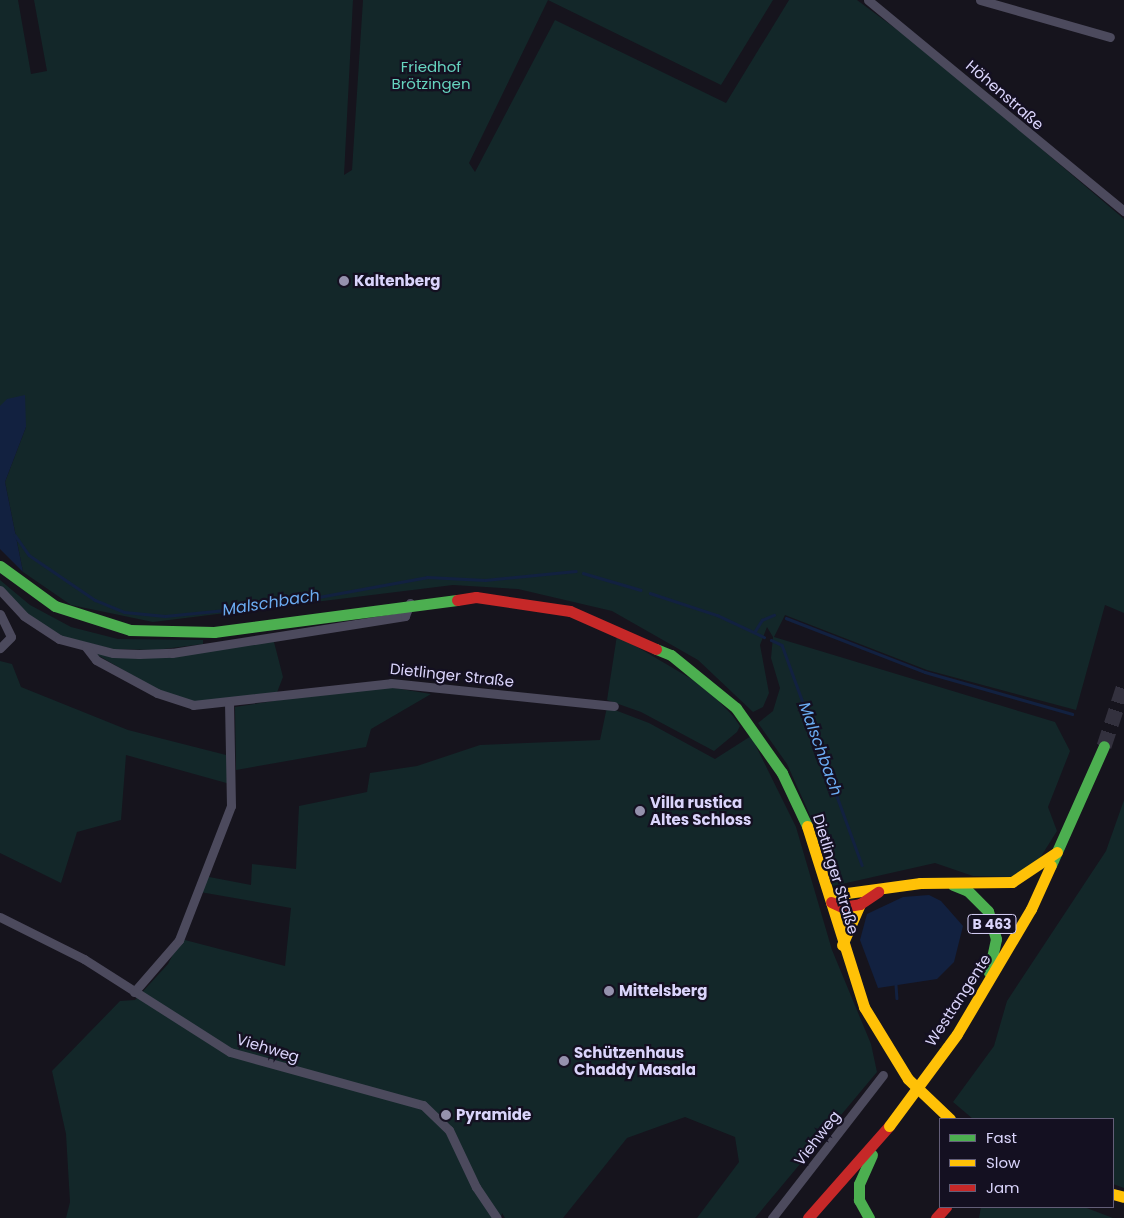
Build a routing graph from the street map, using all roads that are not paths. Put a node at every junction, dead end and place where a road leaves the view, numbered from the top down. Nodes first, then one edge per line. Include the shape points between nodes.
1 (868, 0) edge
2 (980, 0) edge
3 (1110, 38) dead end
4 (1124, 211) edge
5 (0, 566) edge
6 (0, 590) edge
7 (410, 602) junction
8 (0, 614) edge
9 (86, 647) junction
10 (0, 648) edge
11 (229, 704) junction
12 (614, 706) dead end
13 (1104, 746) tunnel mouth
14 (1060, 850) junction
15 (942, 881) junction
16 (879, 892) junction
17 (831, 902) junction
18 (860, 904) junction
19 (0, 917) edge
20 (842, 944) junction
21 (134, 992) junction
22 (983, 992) junction
23 (883, 1075) dead end
24 (949, 1118) edge
25 (880, 1137) junction
26 (945, 1208) edge
27 (497, 1218) edge
28 (772, 1218) edge
29 (808, 1218) edge
30 (869, 1218) edge
31 (936, 1218) edge

1 - 4 street, Höhenstraße
2 - 3 street
5 - 7 main road, Dietlinger Straße via 55,606 106,625 148,632 214,632
6 - 9 street, Dietlinger Straße via 36,626
7 - 9 street, Dietlinger Straße via 405,616 172,653
7 - 17 main road, Dietlinger Straße via 476,597 570,611 648,642 692,669 736,708 782,773 811,836
8 - 10 street via 10,632 10,643
9 - 11 street, Dietlinger Straße via 96,660 157,693 193,705
11 - 12 street, Dietlinger Straße via 391,683
11 - 21 street via 231,806 179,940
13 - 14 main road, Westtangente / B 463
14 - 15 main road via 1012,882
14 - 22 main road, Westtangente / B 463
15 - 16 main road
15 - 22 main road, B 463 via 968,891 982,903 993,926 993,956
16 - 17 main road via 847,893
16 - 18 main road
17 - 18 main road via 842,907
17 - 20 main road, Dietlinger Straße
18 - 20 main road
19 - 21 street, Viehweg via 84,958
20 - 24 main road, Dietlinger Straße via 864,1006 885,1045 908,1079
21 - 27 street, Viehweg via 230,1052 423,1105 449,1130 476,1187
22 - 25 main road, Westtangente / B 463, bridge via 957,1034
23 - 28 street, Viehweg
25 - 29 main road, Westtangente / B 463
25 - 30 main road, B 463 via 859,1184 859,1200
26 - 31 main road

